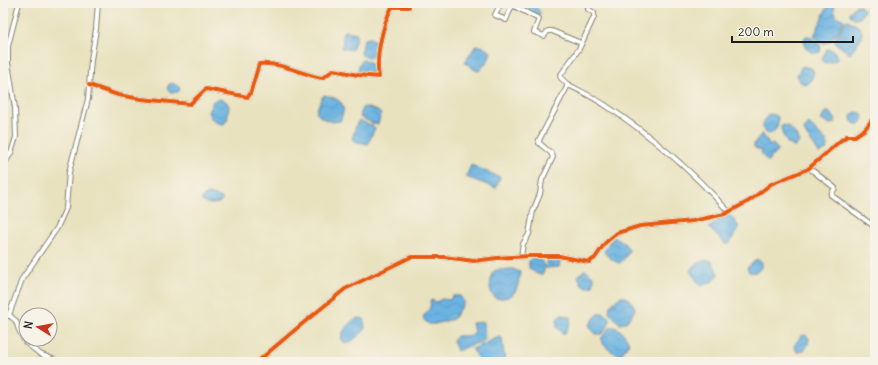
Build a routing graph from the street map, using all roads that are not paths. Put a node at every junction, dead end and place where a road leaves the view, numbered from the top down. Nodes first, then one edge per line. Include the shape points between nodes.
1 (19, 3) edge
2 (98, 3) edge
3 (409, 3) edge
4 (501, 3) edge
5 (588, 8) dead end
6 (581, 43) junction
7 (567, 84) junction
8 (89, 85) junction
9 (875, 116) edge
10 (3, 166) edge
11 (809, 168) junction
12 (729, 212) junction
13 (875, 227) edge
14 (521, 256) junction
15 (9, 315) junction
16 (3, 319) edge
17 (60, 362) edge
18 (258, 362) edge

1 - 10 street via 8,46 8,62 16,108 16,137
2 - 8 street
3 - 8 street via 409,7 392,7 388,15 378,58 379,76 358,76 333,70 322,78 279,66 259,64 248,96 206,89 190,104 118,95
4 - 6 street via 495,15 500,18 506,20 512,5 539,19 534,32 544,36 548,30
5 - 6 street via 594,13 594,17
6 - 7 street via 560,76
7 - 12 street via 604,104 663,147
7 - 14 street via 568,87 539,140 553,157 542,180
8 - 15 street via 88,99 69,172 66,208 57,228 22,279
9 - 11 street via 865,130 855,136 847,136
11 - 12 street via 771,184
11 - 13 street via 835,188 831,195
12 - 14 street via 694,221 640,226 617,233 589,262 559,256
14 - 18 street via 474,261 444,257 411,257 345,290
15 - 16 street
15 - 17 street via 16,321 25,342 40,354

